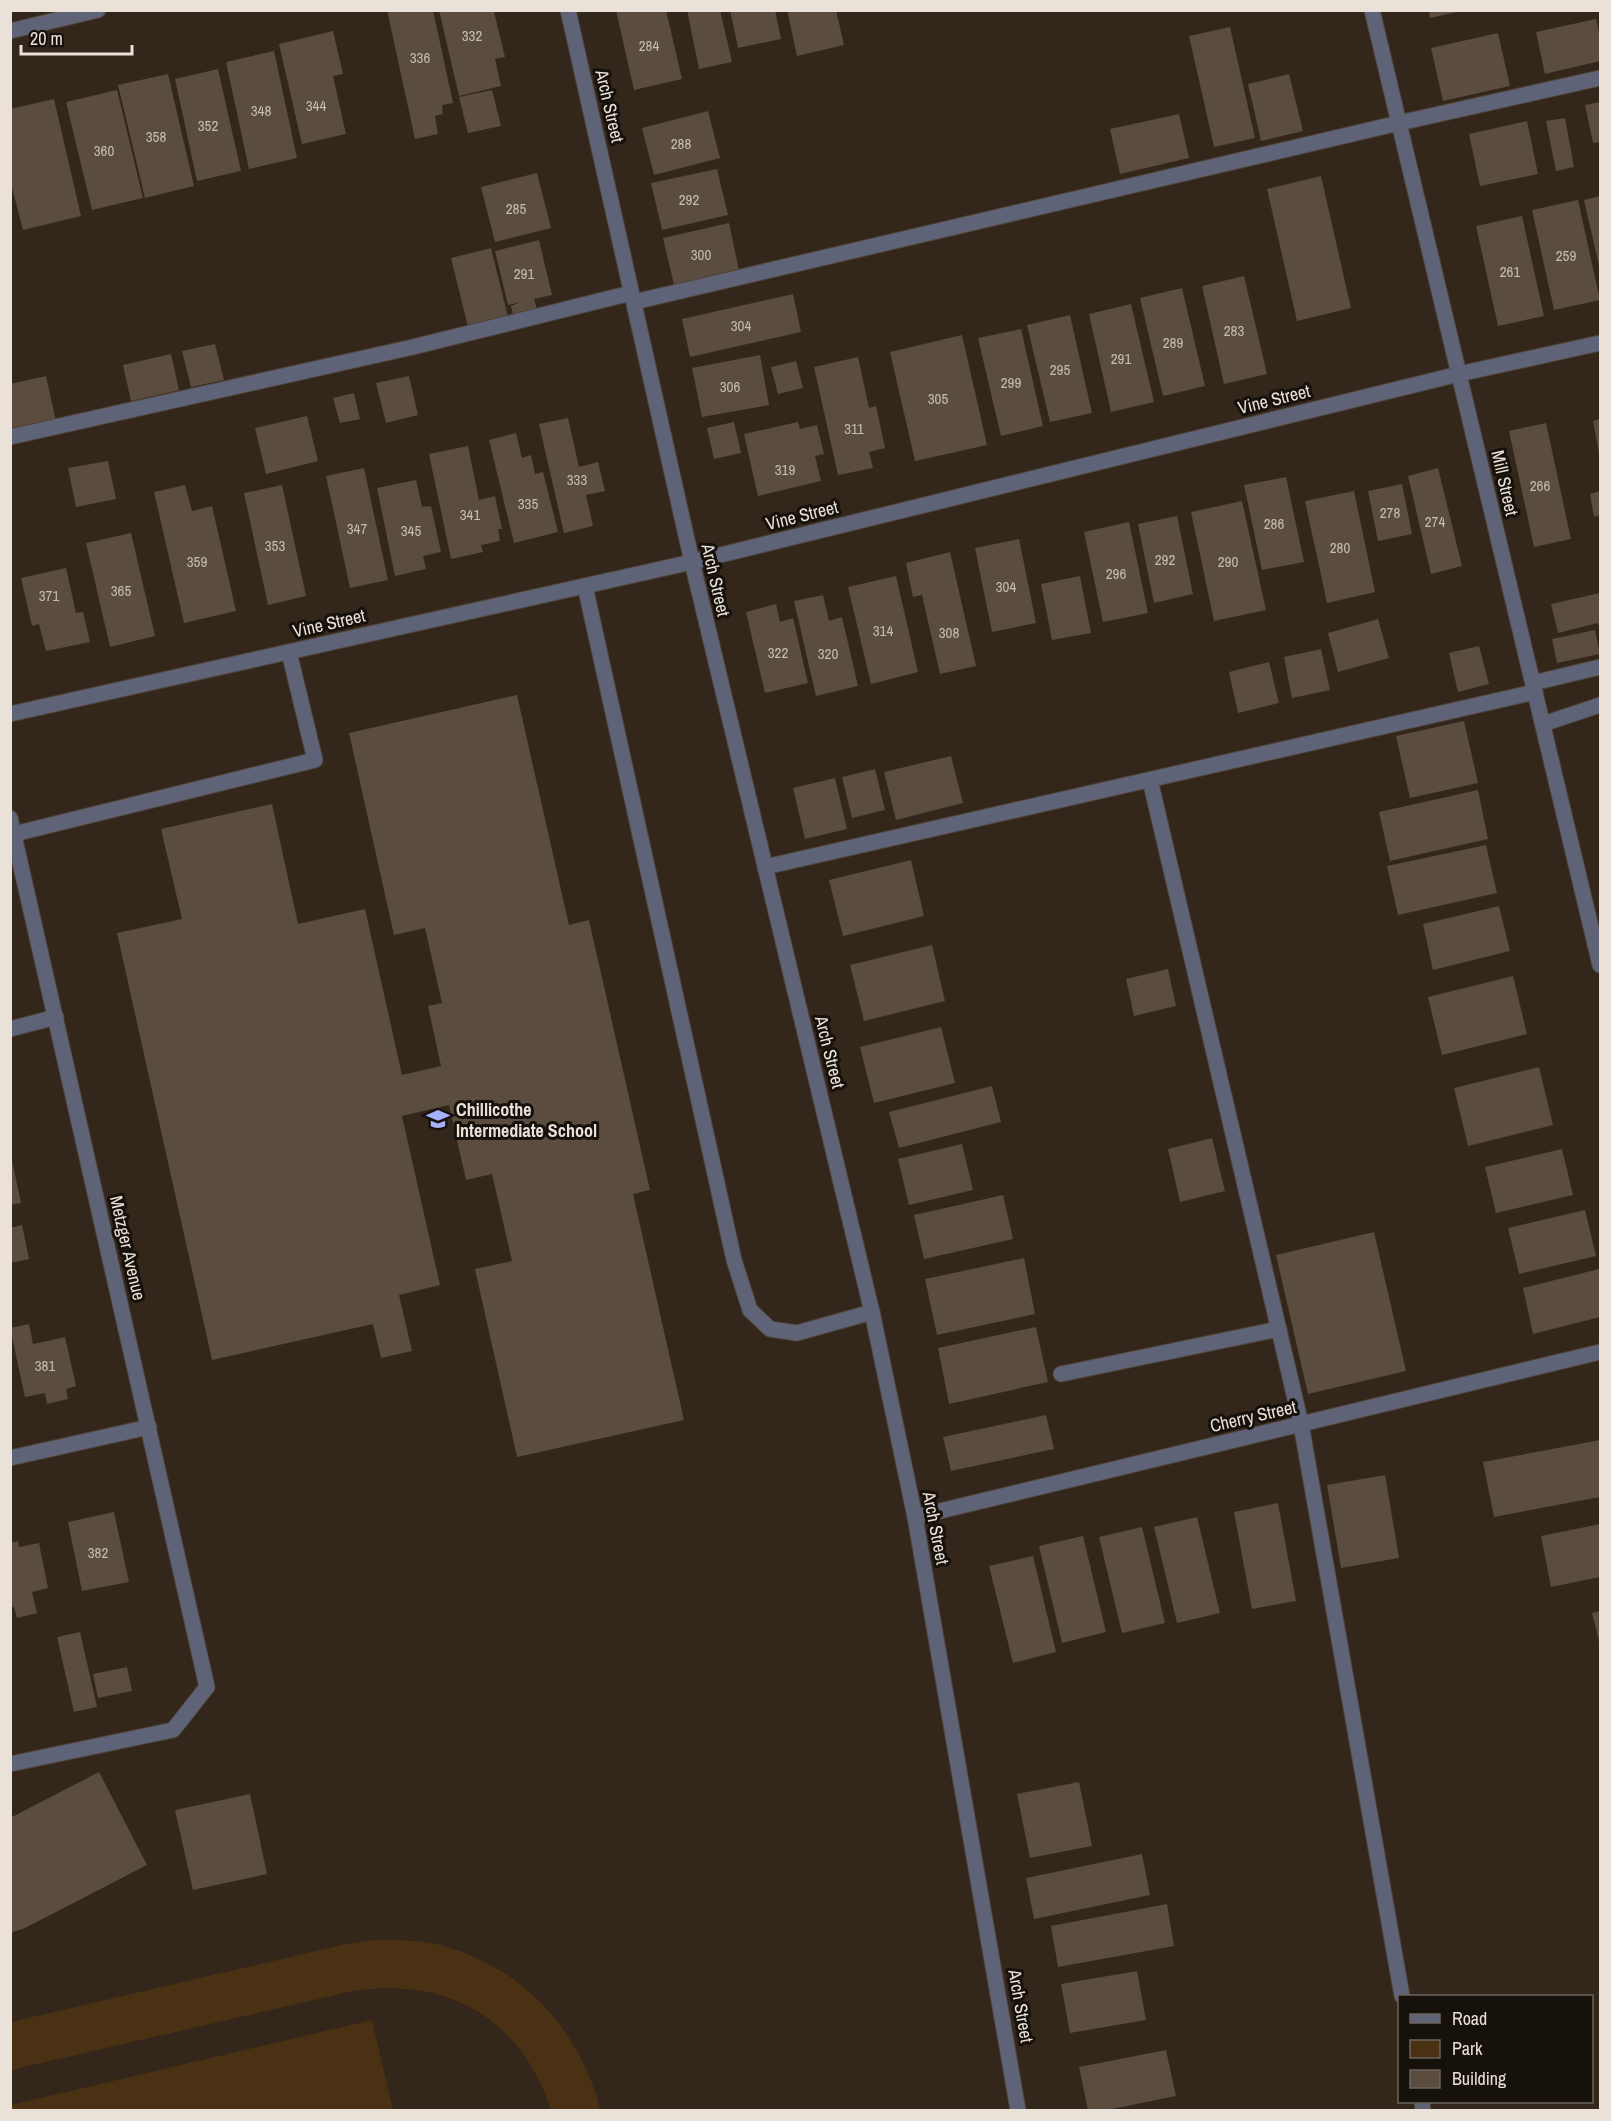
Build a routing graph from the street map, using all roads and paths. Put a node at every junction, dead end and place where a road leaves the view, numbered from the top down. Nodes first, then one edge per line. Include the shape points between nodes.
1 (98, 10) edge
2 (568, 10) edge
3 (1372, 10) edge
4 (10, 31) edge
5 (1600, 78) edge
6 (1399, 123) junction
7 (633, 298) junction
8 (1600, 343) edge
9 (1459, 374) junction
10 (10, 437) edge
11 (692, 562) junction
12 (585, 586) junction
13 (289, 652) junction
14 (1600, 667) edge
15 (1534, 688) junction
16 (1600, 705) edge
17 (10, 714) edge
18 (1543, 724) junction
19 (1150, 780) junction
20 (10, 818) edge
21 (14, 834) junction
22 (765, 867) junction
23 (1600, 965) edge
24 (56, 1017) junction
25 (10, 1029) edge
26 (872, 1312) junction
27 (1279, 1329) junction
28 (1600, 1353) edge
29 (1061, 1374) dead end
30 (1301, 1424) junction
31 (148, 1427) junction
32 (10, 1458) edge
33 (915, 1517) junction
34 (10, 1764) edge
35 (1402, 1995) edge
36 (1018, 2110) edge

1 - 4 street
2 - 7 street, Arch Street
3 - 6 street, Mill Street
5 - 6 street
6 - 7 street
6 - 9 street, Mill Street
7 - 10 street
7 - 11 street, Arch Street
8 - 9 street, Vine Street
9 - 11 street, Vine Street
9 - 15 street, Mill Street
11 - 12 street, Vine Street
11 - 22 street, Arch Street
12 - 13 street, Vine Street
12 - 26 street via 734,1260 750,1310 770,1329 797,1334
13 - 17 street, Vine Street
13 - 21 street via 315,760
14 - 15 street
15 - 18 street, Mill Street
15 - 19 street
16 - 18 street
18 - 23 street, Mill Street
19 - 22 street
19 - 27 street
20 - 21 street, Metzger Avenue
21 - 24 street, Metzger Avenue
22 - 26 street, Arch Street
24 - 25 street
24 - 31 street, Metzger Avenue
26 - 33 street, Arch Street
27 - 29 street
27 - 30 street
28 - 30 street, Cherry Street
30 - 33 street, Cherry Street
30 - 35 street
31 - 32 street
31 - 34 street, Metzger Avenue via 207,1687 173,1730
33 - 36 street, Arch Street

